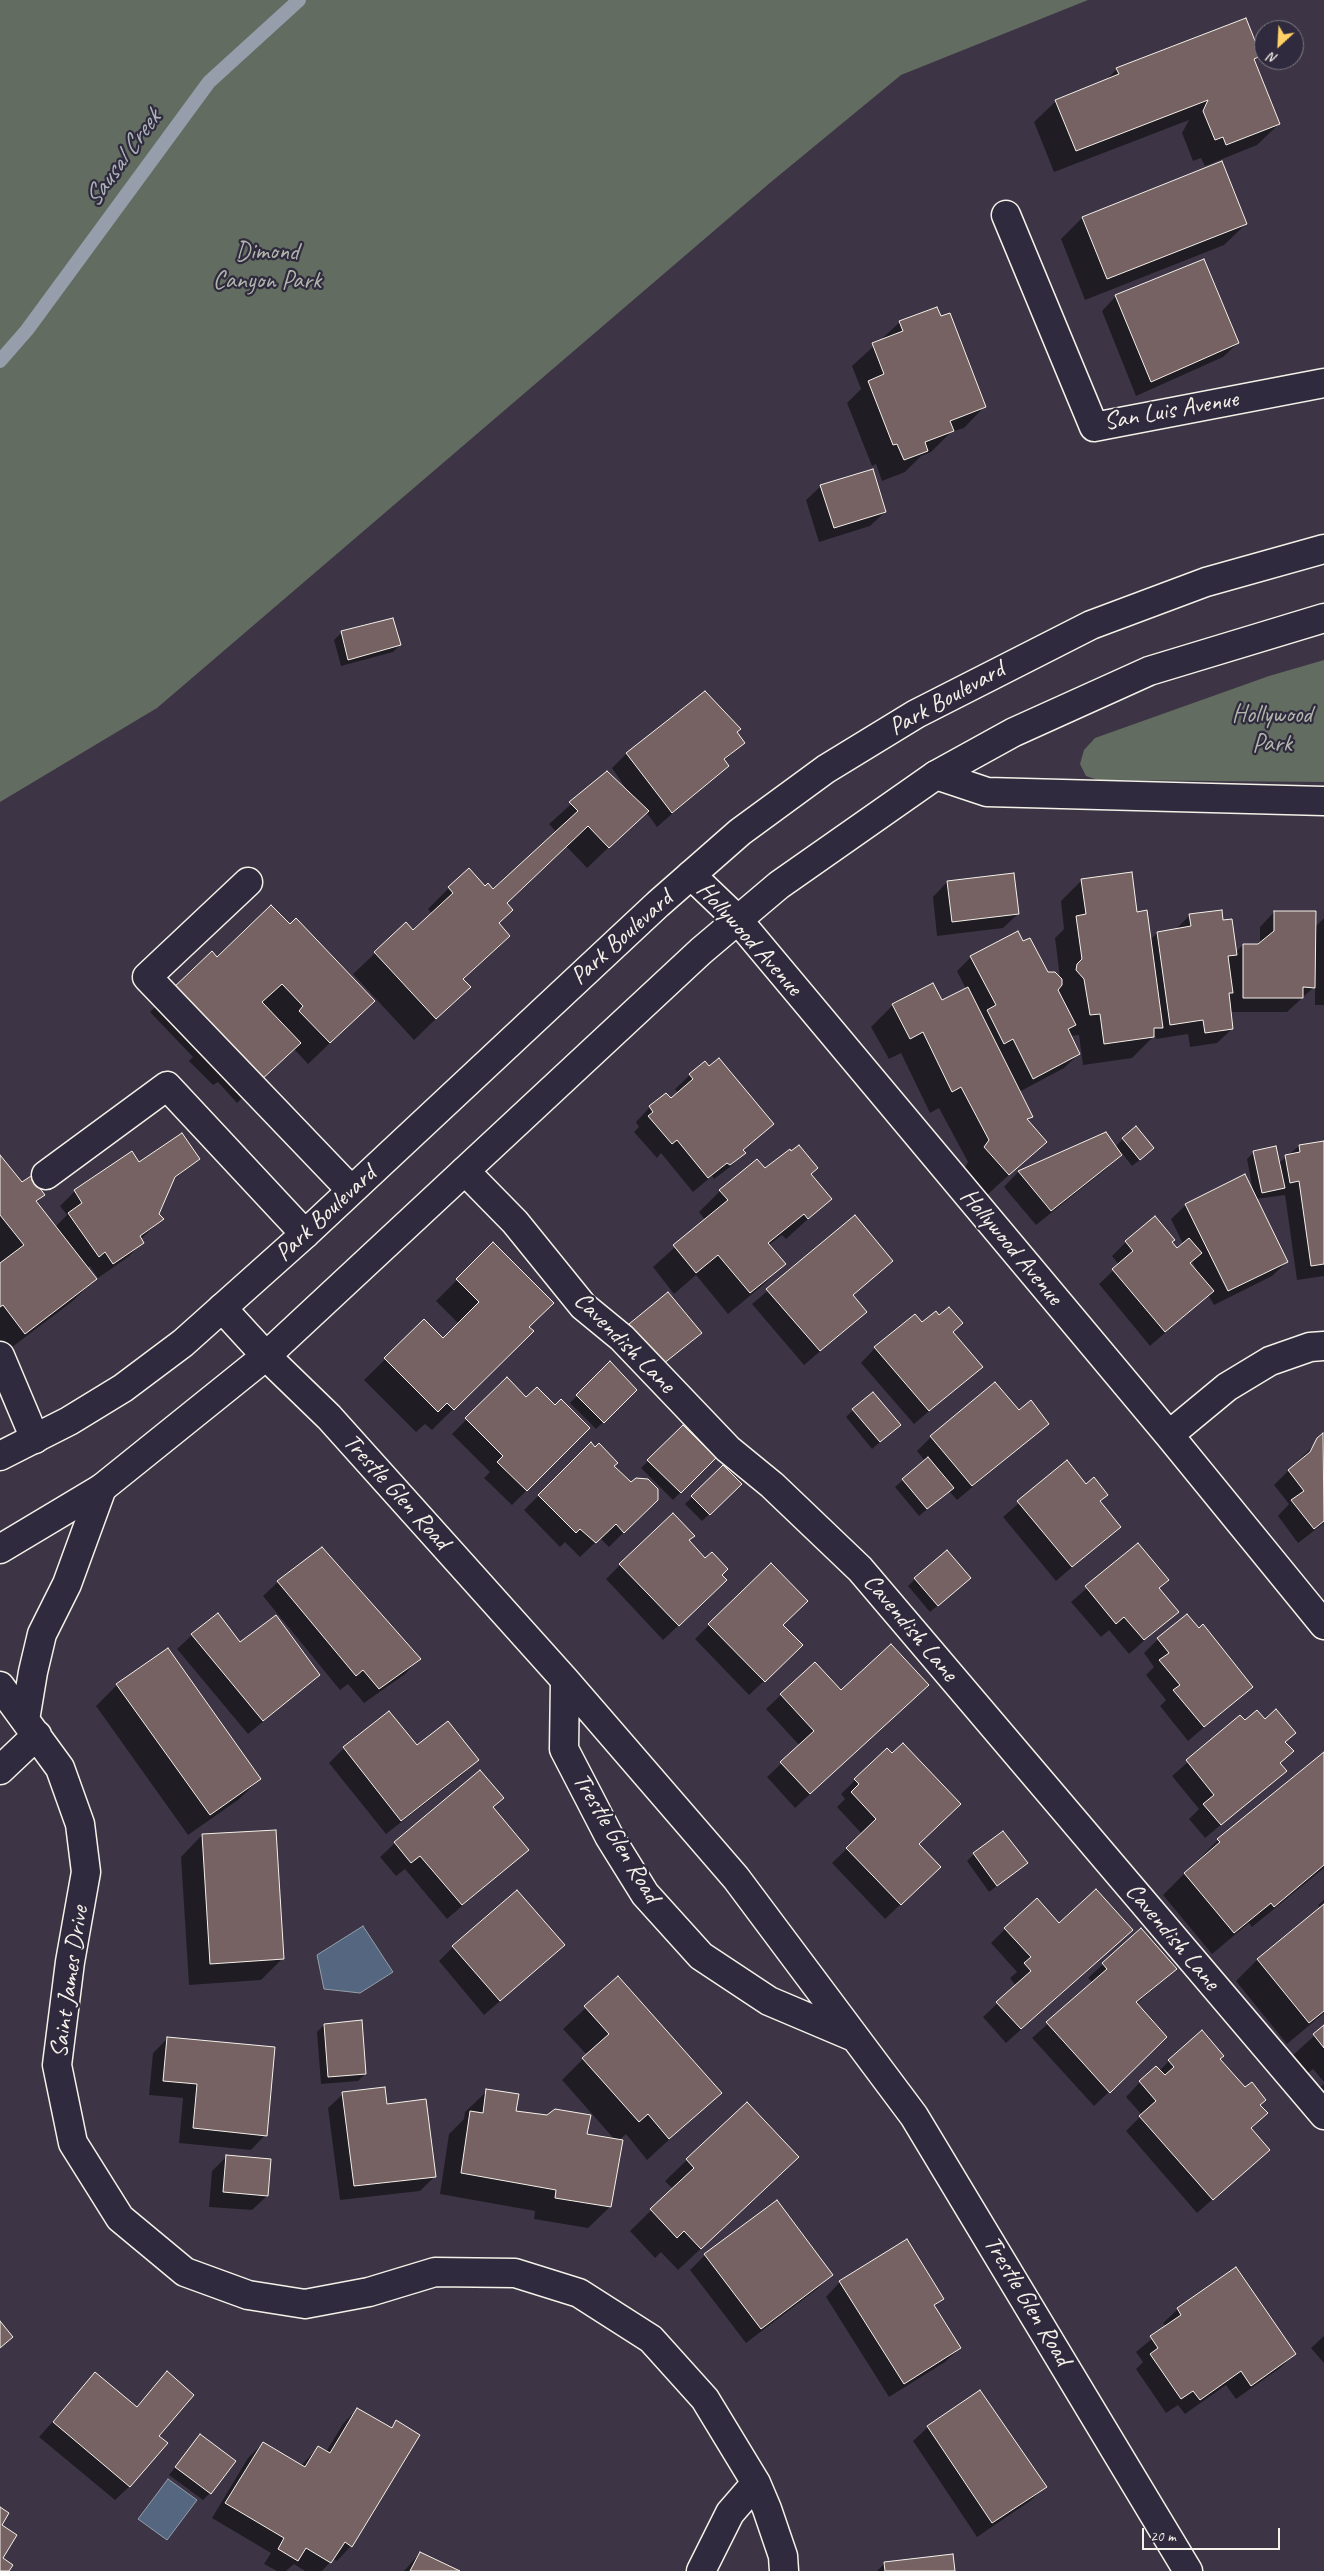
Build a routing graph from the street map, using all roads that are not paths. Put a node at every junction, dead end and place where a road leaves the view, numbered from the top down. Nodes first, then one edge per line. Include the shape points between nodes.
1 (1006, 216) dead end
2 (1324, 383) edge
3 (1324, 549) edge
4 (1324, 618) edge
5 (936, 775) junction
6 (1324, 800) edge
7 (691, 875) junction
8 (248, 882) dead end
9 (738, 920) junction
10 (465, 1170) junction
11 (46, 1175) dead end
12 (351, 1190) junction
13 (305, 1234) junction
14 (222, 1308) junction
15 (1324, 1346) edge
16 (0, 1356) edge
17 (266, 1356) junction
18 (1169, 1435) junction
19 (35, 1439) junction
20 (0, 1456) edge
21 (102, 1488) junction
22 (0, 1549) edge
23 (1324, 1625) edge
24 (565, 1680) junction
25 (0, 1686) edge
26 (31, 1727) junction
27 (0, 1770) edge
28 (856, 2038) junction
29 (1324, 2115) edge
30 (756, 2483) junction
31 (701, 2571) edge
32 (784, 2571) edge
33 (1188, 2571) edge

1 - 2 street, San Luis Avenue via 1094,427
3 - 7 street, Park Boulevard via 1206,582 1091,625 1004,667 916,714 826,769 740,832
4 - 5 street via 1149,671 1014,732
5 - 6 street via 987,792
5 - 9 street via 779,885
7 - 9 street, Hollywood Avenue
7 - 12 street, Park Boulevard
8 - 12 street via 147,977
9 - 10 street
9 - 18 street, Hollywood Avenue
10 - 17 street
10 - 29 street, Cavendish Lane via 515,1222 582,1306 622,1338 728,1449 772,1484 860,1568
11 - 13 street via 167,1086
12 - 13 street, Park Boulevard
13 - 14 street, Park Boulevard
14 - 17 street, Trestle Glen Road
14 - 19 street, Park Boulevard via 184,1343 123,1388
15 - 18 street via 1310,1347 1270,1361 1227,1387
16 - 19 street
17 - 21 street
17 - 24 street, Trestle Glen Road via 329,1418
18 - 23 street, Hollywood Avenue
19 - 20 street, Park Boulevard
21 - 22 street
21 - 26 street via 67,1584 42,1634 32,1672
24 - 28 street, Trestle Glen Road via 736,1878
24 - 28 street, Trestle Glen Road via 564,1749 609,1836 645,1894 700,1956 769,2001
25 - 26 street, Saint James Drive
26 - 27 street
26 - 30 street, Saint James Drive via 60,1768 80,1824 86,1872 57,2065 73,2143 120,2218 186,2272 248,2295 305,2304 369,2292 435,2272 515,2273 579,2292 651,2339 705,2399
28 - 33 street, Trestle Glen Road via 914,2116
30 - 31 street via 730,2513
30 - 32 street, Saint James Drive via 783,2556

